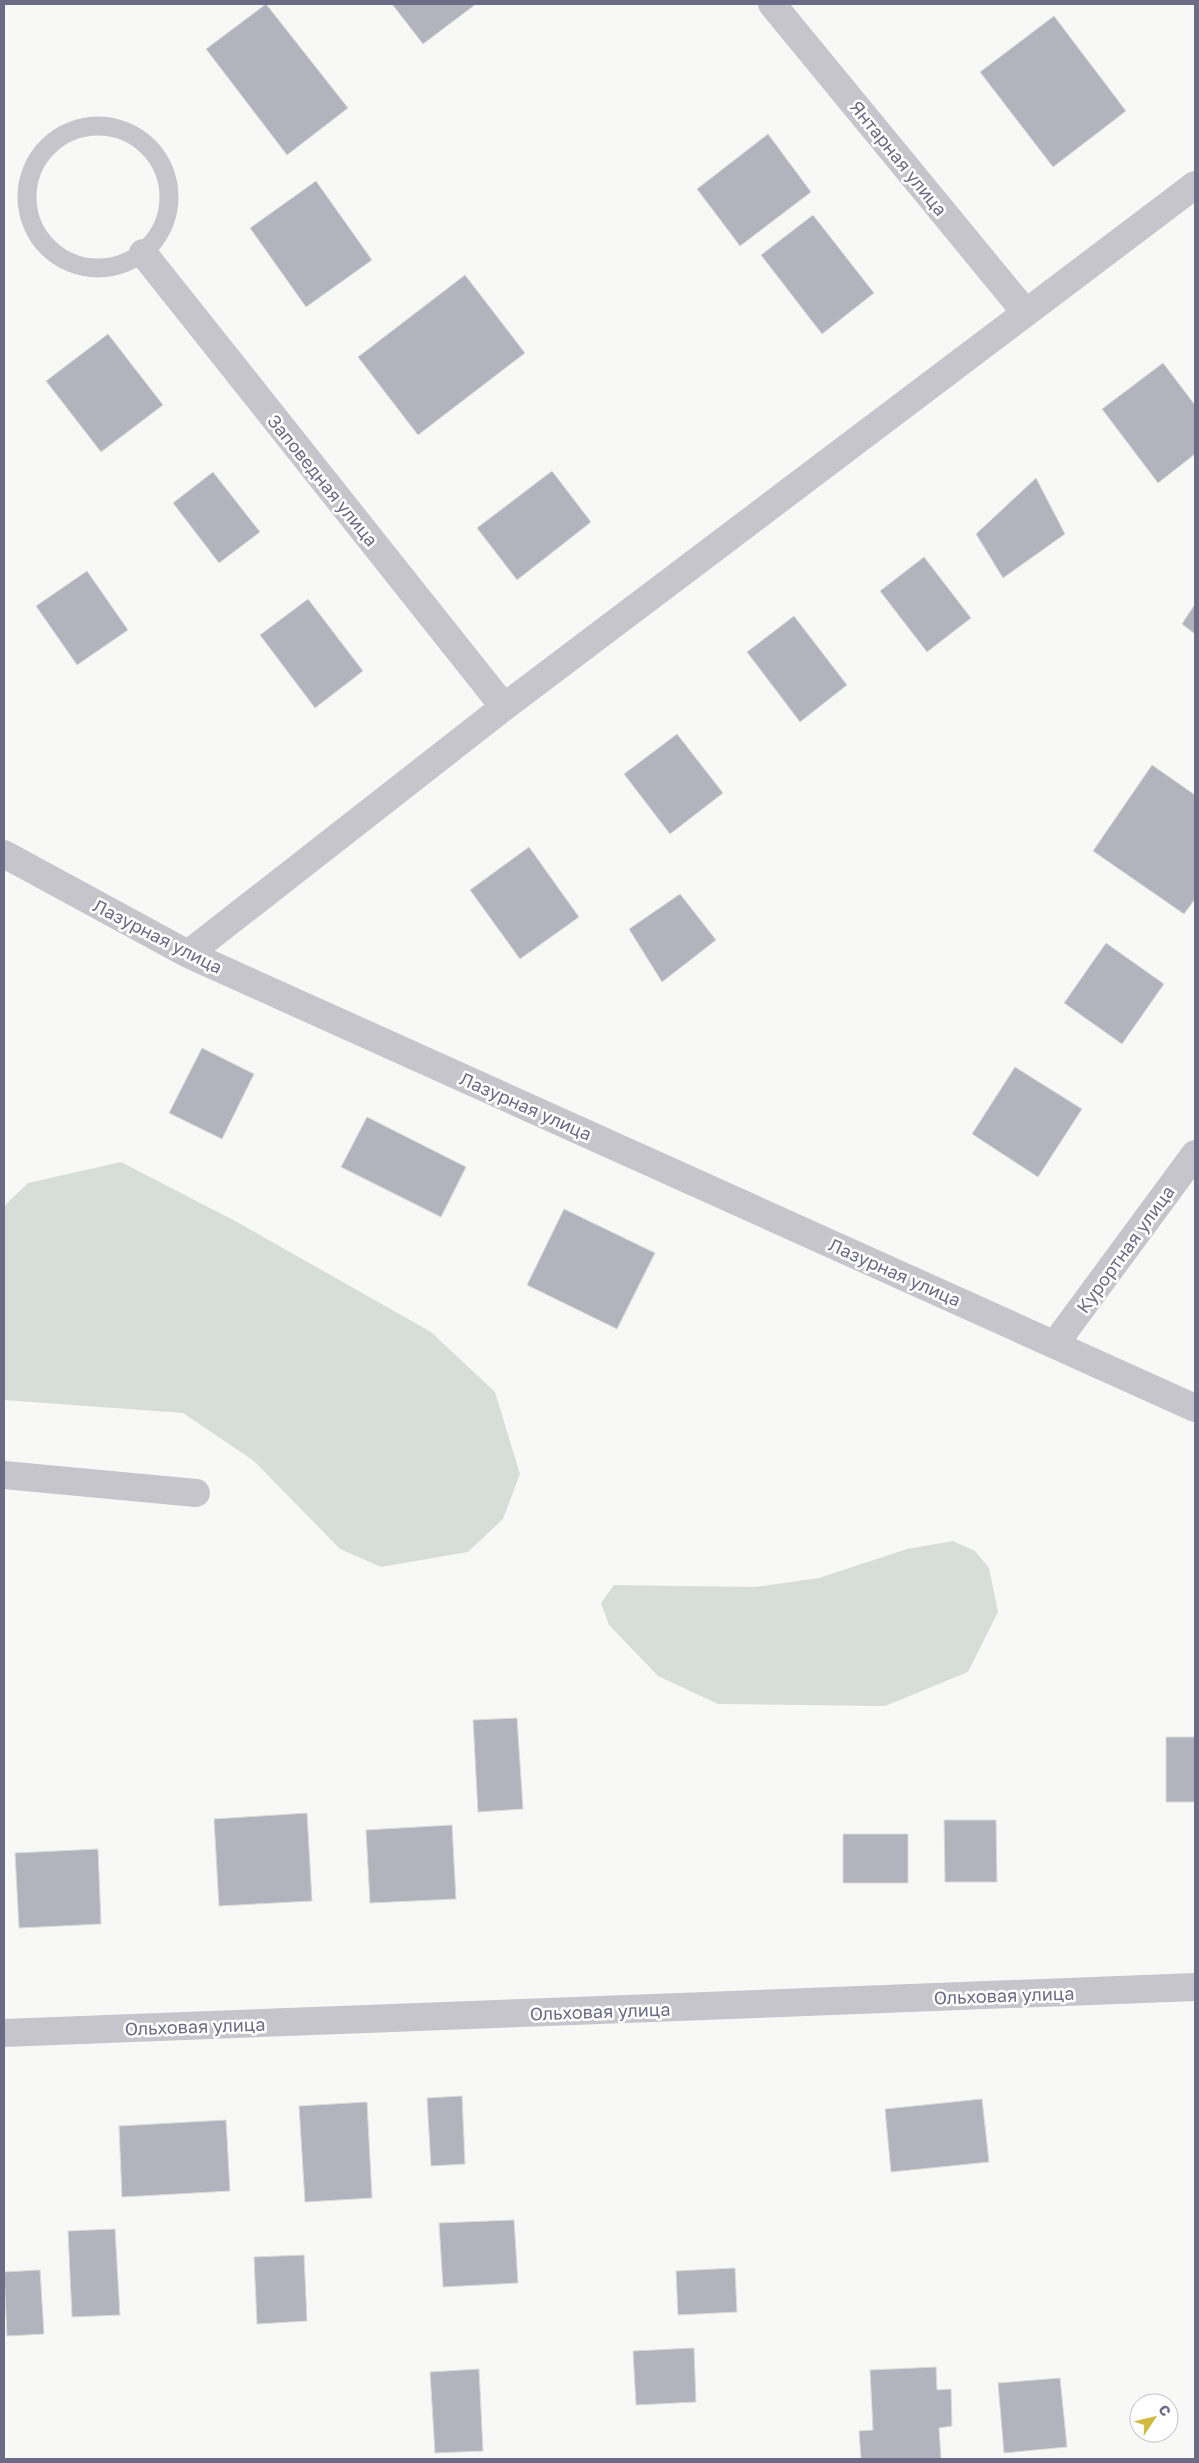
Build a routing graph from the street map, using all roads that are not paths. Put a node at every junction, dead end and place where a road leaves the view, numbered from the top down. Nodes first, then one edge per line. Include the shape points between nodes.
1 (772, 4) edge
2 (1195, 185) edge
3 (142, 253) junction
4 (1026, 313) junction
5 (504, 707) junction
6 (4, 854) edge
7 (188, 954) junction
8 (1195, 1154) edge
9 (1055, 1344) junction
10 (1195, 1408) edge
11 (4, 1475) edge
12 (196, 1492) dead end
13 (1195, 1987) edge
14 (4, 2033) edge

1 - 4 street, Янтарная улица
2 - 4 street
3 - 3 lane via 118,266 90,268 63,260 41,242 28,217 26,189 34,162 52,141 78,128 106,126 132,134 154,152 167,177 169,205 160,232
3 - 5 street, Заповедная улица
4 - 5 street
5 - 7 street
6 - 7 street, Лазурная улица
7 - 9 street, Лазурная улица
8 - 9 street, Курортная улица
9 - 10 street, Лазурная улица
11 - 12 street
13 - 14 street, Ольховая улица

